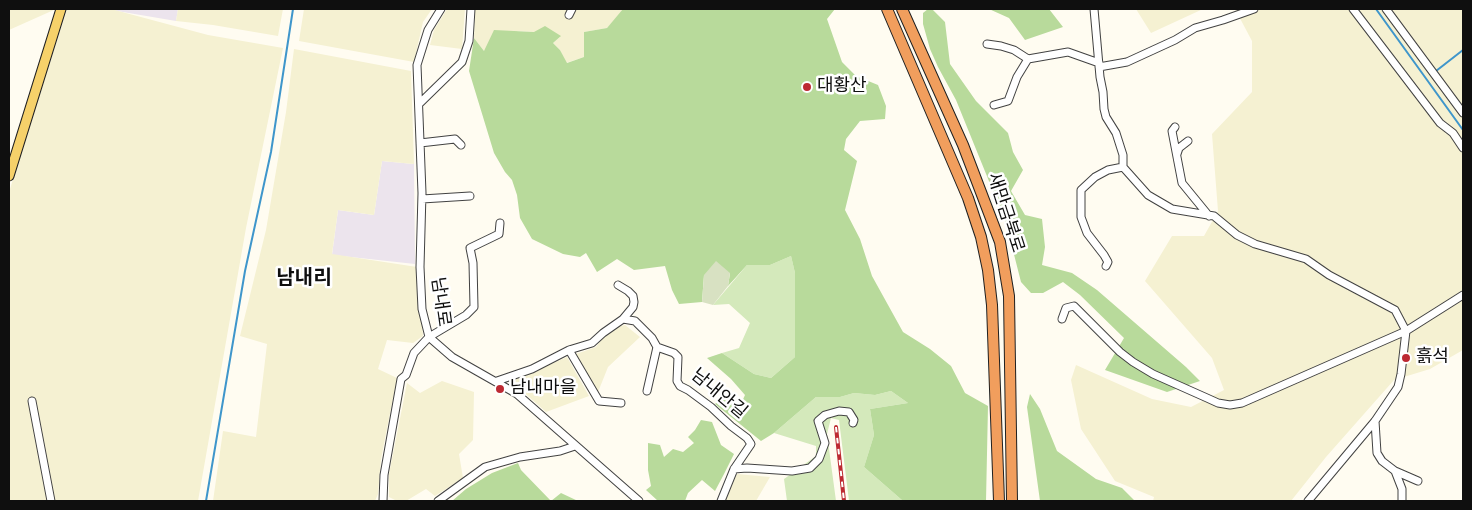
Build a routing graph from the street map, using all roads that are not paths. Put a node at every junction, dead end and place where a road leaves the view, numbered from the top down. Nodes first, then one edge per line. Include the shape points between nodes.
1 (61, 9) edge
2 (440, 9) edge
3 (471, 9) edge
4 (887, 9) edge
5 (902, 9) edge
6 (1094, 9) edge
7 (1254, 9) edge
8 (1353, 9) edge
9 (1386, 9) edge
10 (987, 44) dead end
11 (1028, 59) junction
12 (1099, 65) junction
13 (420, 103) junction
14 (994, 105) dead end
15 (1463, 113) edge
16 (1175, 127) dead end
17 (1188, 141) dead end
18 (420, 143) junction
19 (461, 145) dead end
20 (1463, 148) edge
21 (1176, 160) junction
22 (1123, 167) junction
23 (9, 176) edge
24 (470, 196) dead end
25 (422, 200) junction
26 (1209, 216) junction
27 (500, 223) dead end
28 (1106, 266) dead end
29 (618, 284) dead end
30 (1463, 295) edge
31 (623, 319) junction
32 (1062, 319) dead end
33 (1406, 331) junction
34 (429, 338) junction
35 (657, 347) junction
36 (569, 350) junction
37 (497, 381) junction
38 (647, 391) dead end
39 (32, 401) dead end
40 (621, 403) dead end
41 (1375, 421) junction
42 (853, 423) dead end
43 (575, 446) junction
44 (734, 469) junction
45 (1394, 471) junction
46 (1418, 481) dead end
47 (51, 501) edge
48 (384, 501) edge
49 (438, 501) edge
50 (639, 501) edge
51 (721, 501) edge
52 (999, 501) edge
53 (1012, 501) edge
54 (1308, 501) edge
55 (1402, 501) edge

1 - 23 main road
2 - 13 street, 남내로 via 428,30 417,65
3 - 13 street via 469,41 462,62
4 - 52 highway, 새만금북로 via 968,198 983,245 992,306
5 - 53 highway, 새만금북로 via 963,145 1000,242 1009,296
6 - 12 street
7 - 12 street via 1195,28 1127,62
8 - 20 street via 1440,123 1453,133
9 - 15 street
10 - 11 street via 1008,48
11 - 12 street via 1068,52
11 - 14 street via 1008,101
12 - 22 street via 1104,109 1116,133
13 - 18 street, 남내로
16 - 21 street via 1172,131
17 - 21 street via 1179,148
18 - 19 street via 456,139
18 - 25 street, 남내로
21 - 26 street via 1182,183
22 - 26 street via 1148,195 1160,203 1172,209
22 - 28 street via 1095,177 1081,190 1081,217 1087,233 1108,262
24 - 25 street
25 - 34 street, 남내로 via 422,309
26 - 33 street via 1214,216 1237,235 1255,244 1306,259 1395,310
27 - 34 street via 499,234 470,248 474,307
29 - 31 street via 633,296 634,302
30 - 33 street
31 - 35 street, 남내안길 via 636,321
31 - 36 street via 592,343
32 - 33 street via 1066,308 1074,306 1133,362 1218,403 1230,405 1242,403
33 - 41 street via 1398,387
34 - 37 street, 남내로 via 452,357
34 - 48 street via 414,353 406,375 401,379 384,474
35 - 38 street
35 - 44 street, 남내안길 via 674,353 678,358 677,381 680,386 710,407 751,444
36 - 37 street via 532,369
36 - 40 street via 599,401
37 - 43 street, 남내로 via 517,394
39 - 47 street
41 - 45 street via 1377,453
41 - 54 street
42 - 44 street via 849,412 840,411 825,415 818,421 825,442 819,459 810,468 792,471
43 - 49 street via 520,456 485,467
43 - 50 street, 남내로
44 - 51 street, 남내안길
45 - 46 street
45 - 55 street via 1402,490

